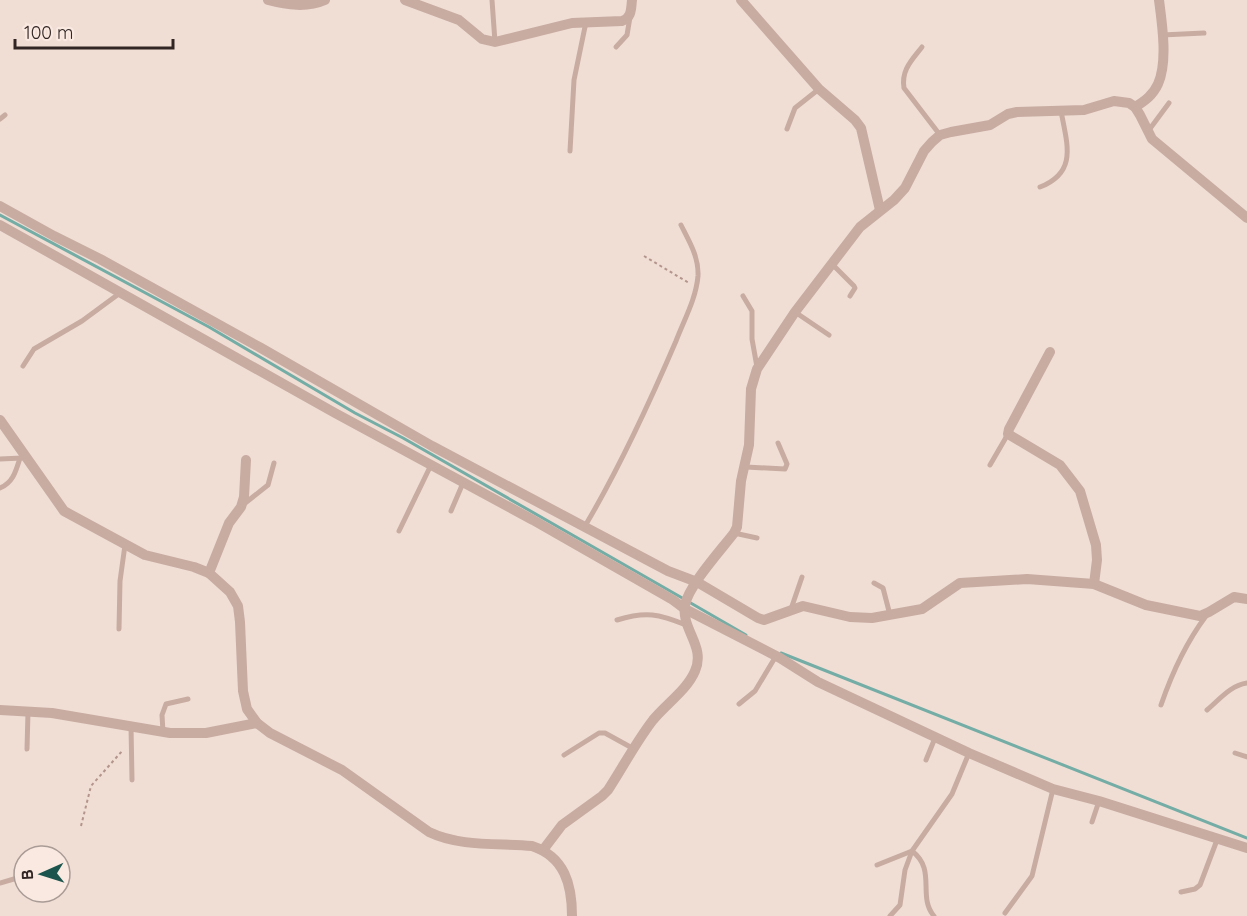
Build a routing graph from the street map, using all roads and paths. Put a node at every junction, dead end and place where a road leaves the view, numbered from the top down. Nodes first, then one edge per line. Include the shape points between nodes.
1 (268, 0) edge
2 (325, 0) edge
3 (405, 0) edge
4 (492, 0) edge
5 (632, 0) edge
6 (741, 0) edge
7 (1159, 0) edge
8 (630, 15) junction
9 (586, 22) junction
10 (1204, 33) dead end
11 (1162, 35) junction
12 (495, 42) junction
13 (616, 47) dead end
14 (922, 47) dead end
15 (819, 89) junction
16 (1169, 104) dead end
17 (1135, 107) junction
18 (1061, 111) junction
19 (787, 129) dead end
20 (1148, 131) junction
21 (940, 135) junction
22 (570, 150) dead end
23 (1040, 187) dead end
24 (0, 206) edge
25 (880, 210) junction
26 (1247, 218) edge
27 (0, 225) edge
28 (681, 225) dead end
29 (644, 256) dead end
30 (832, 265) junction
31 (137, 279) junction
32 (696, 288) junction
33 (121, 294) junction
34 (743, 296) dead end
35 (850, 296) dead end
36 (795, 312) junction
37 (829, 335) dead end
38 (1050, 352) dead end
39 (24, 366) dead end
40 (757, 369) junction
41 (0, 420) edge
42 (1008, 434) junction
43 (778, 442) dead end
44 (22, 458) junction
45 (0, 459) edge
46 (246, 460) dead end
47 (274, 463) dead end
48 (431, 465) junction
49 (990, 465) dead end
50 (746, 467) junction
51 (464, 482) junction
52 (0, 488) edge
53 (241, 507) junction
54 (451, 512) dead end
55 (585, 526) junction
56 (399, 531) dead end
57 (734, 533) junction
58 (757, 538) dead end
59 (125, 545) junction
60 (209, 573) junction
61 (802, 578) dead end
62 (873, 583) dead end
63 (695, 584) junction
64 (1094, 584) junction
65 (1247, 599) edge
66 (685, 606) junction
67 (791, 609) junction
68 (1209, 612) junction
69 (890, 615) junction
70 (617, 620) dead end
71 (687, 626) junction
72 (119, 629) dead end
73 (782, 659) junction
74 (1247, 683) edge
75 (188, 699) dead end
76 (740, 704) dead end
77 (1161, 705) dead end
78 (0, 710) edge
79 (1207, 710) dead end
80 (28, 711) junction
81 (257, 723) junction
82 (131, 726) junction
83 (163, 732) junction
84 (935, 738) junction
85 (131, 741) junction
86 (27, 749) dead end
87 (634, 749) junction
88 (969, 753) junction
89 (1235, 753) dead end
90 (564, 755) dead end
91 (1247, 757) edge
92 (926, 760) dead end
93 (132, 780) dead end
94 (1053, 789) junction
95 (1099, 801) junction
96 (1092, 822) dead end
97 (81, 826) dead end
98 (1217, 840) junction
99 (1247, 848) edge
100 (543, 850) junction
101 (912, 851) junction
102 (877, 865) dead end
103 (1181, 892) dead end
104 (1005, 913) dead end
105 (572, 916) edge
106 (890, 916) edge
107 (934, 916) edge

1 - 2 street via 306,5
3 - 12 street via 459,20 482,39
4 - 12 lane
5 - 8 street
6 - 15 street
7 - 11 street
8 - 9 street via 622,21
8 - 13 lane via 627,35
9 - 12 street
9 - 22 lane via 574,80
10 - 11 lane
11 - 17 street via 1158,84 1148,99
14 - 21 lane via 905,70 904,88
15 - 19 lane via 795,108
15 - 25 street via 861,128
16 - 20 lane
17 - 18 street via 1121,101 1092,109
17 - 20 street
18 - 21 street via 1017,112 982,127
18 - 23 lane via 1068,149 1066,163 1054,181
20 - 26 street via 1152,139
21 - 25 street via 924,151 900,194
24 - 31 street
25 - 30 street via 860,227
27 - 33 street
28 - 32 lane via 698,260
29 - 32 path
30 - 35 lane via 854,286
30 - 36 street
31 - 33 street
31 - 55 street via 432,446
32 - 55 lane via 609,486
33 - 39 lane via 34,349
33 - 48 street
34 - 40 lane via 752,311
36 - 37 lane
36 - 40 street
38 - 42 street
40 - 50 street via 751,389
41 - 44 street
42 - 49 lane
42 - 64 street via 1060,465 1080,491 1096,545
43 - 50 lane via 787,464 785,469
44 - 45 lane
44 - 52 lane via 9,483
44 - 59 street via 64,511
46 - 53 street
47 - 53 lane via 268,484
48 - 51 street
48 - 56 lane
50 - 57 street
51 - 54 lane
51 - 66 street
53 - 60 street via 229,523
55 - 63 street
57 - 58 lane
57 - 63 street
59 - 60 street via 145,555
59 - 72 lane
60 - 81 street via 230,592 238,606 243,691
61 - 67 lane
62 - 69 lane via 883,588
63 - 66 street
63 - 67 street via 758,618 771,619
64 - 68 street via 1153,607 1200,616
64 - 69 street via 1027,579 960,583 922,609
65 - 68 street via 1234,597
66 - 71 street
66 - 73 street
67 - 69 street via 812,607 861,618
68 - 77 lane via 1189,641
70 - 71 lane via 652,614
71 - 87 street via 698,649 695,672
73 - 76 lane
73 - 84 street via 818,682
74 - 79 lane via 1233,688
75 - 83 lane via 166,705
78 - 80 street
80 - 82 street
80 - 86 lane
81 - 83 street via 206,733
81 - 100 street via 342,770 440,837
82 - 83 street
82 - 85 lane
84 - 88 street
84 - 92 lane
85 - 93 lane
85 - 97 path via 91,786
87 - 90 lane via 599,733
87 - 100 street via 603,796 562,825
88 - 94 street
88 - 101 lane via 952,794
89 - 91 lane
94 - 95 street
94 - 104 lane via 1032,876
95 - 96 lane
95 - 98 street
98 - 99 street
98 - 103 lane via 1200,885
100 - 105 street via 565,871
101 - 102 lane
101 - 106 lane via 900,905
101 - 107 lane via 924,864 927,902

